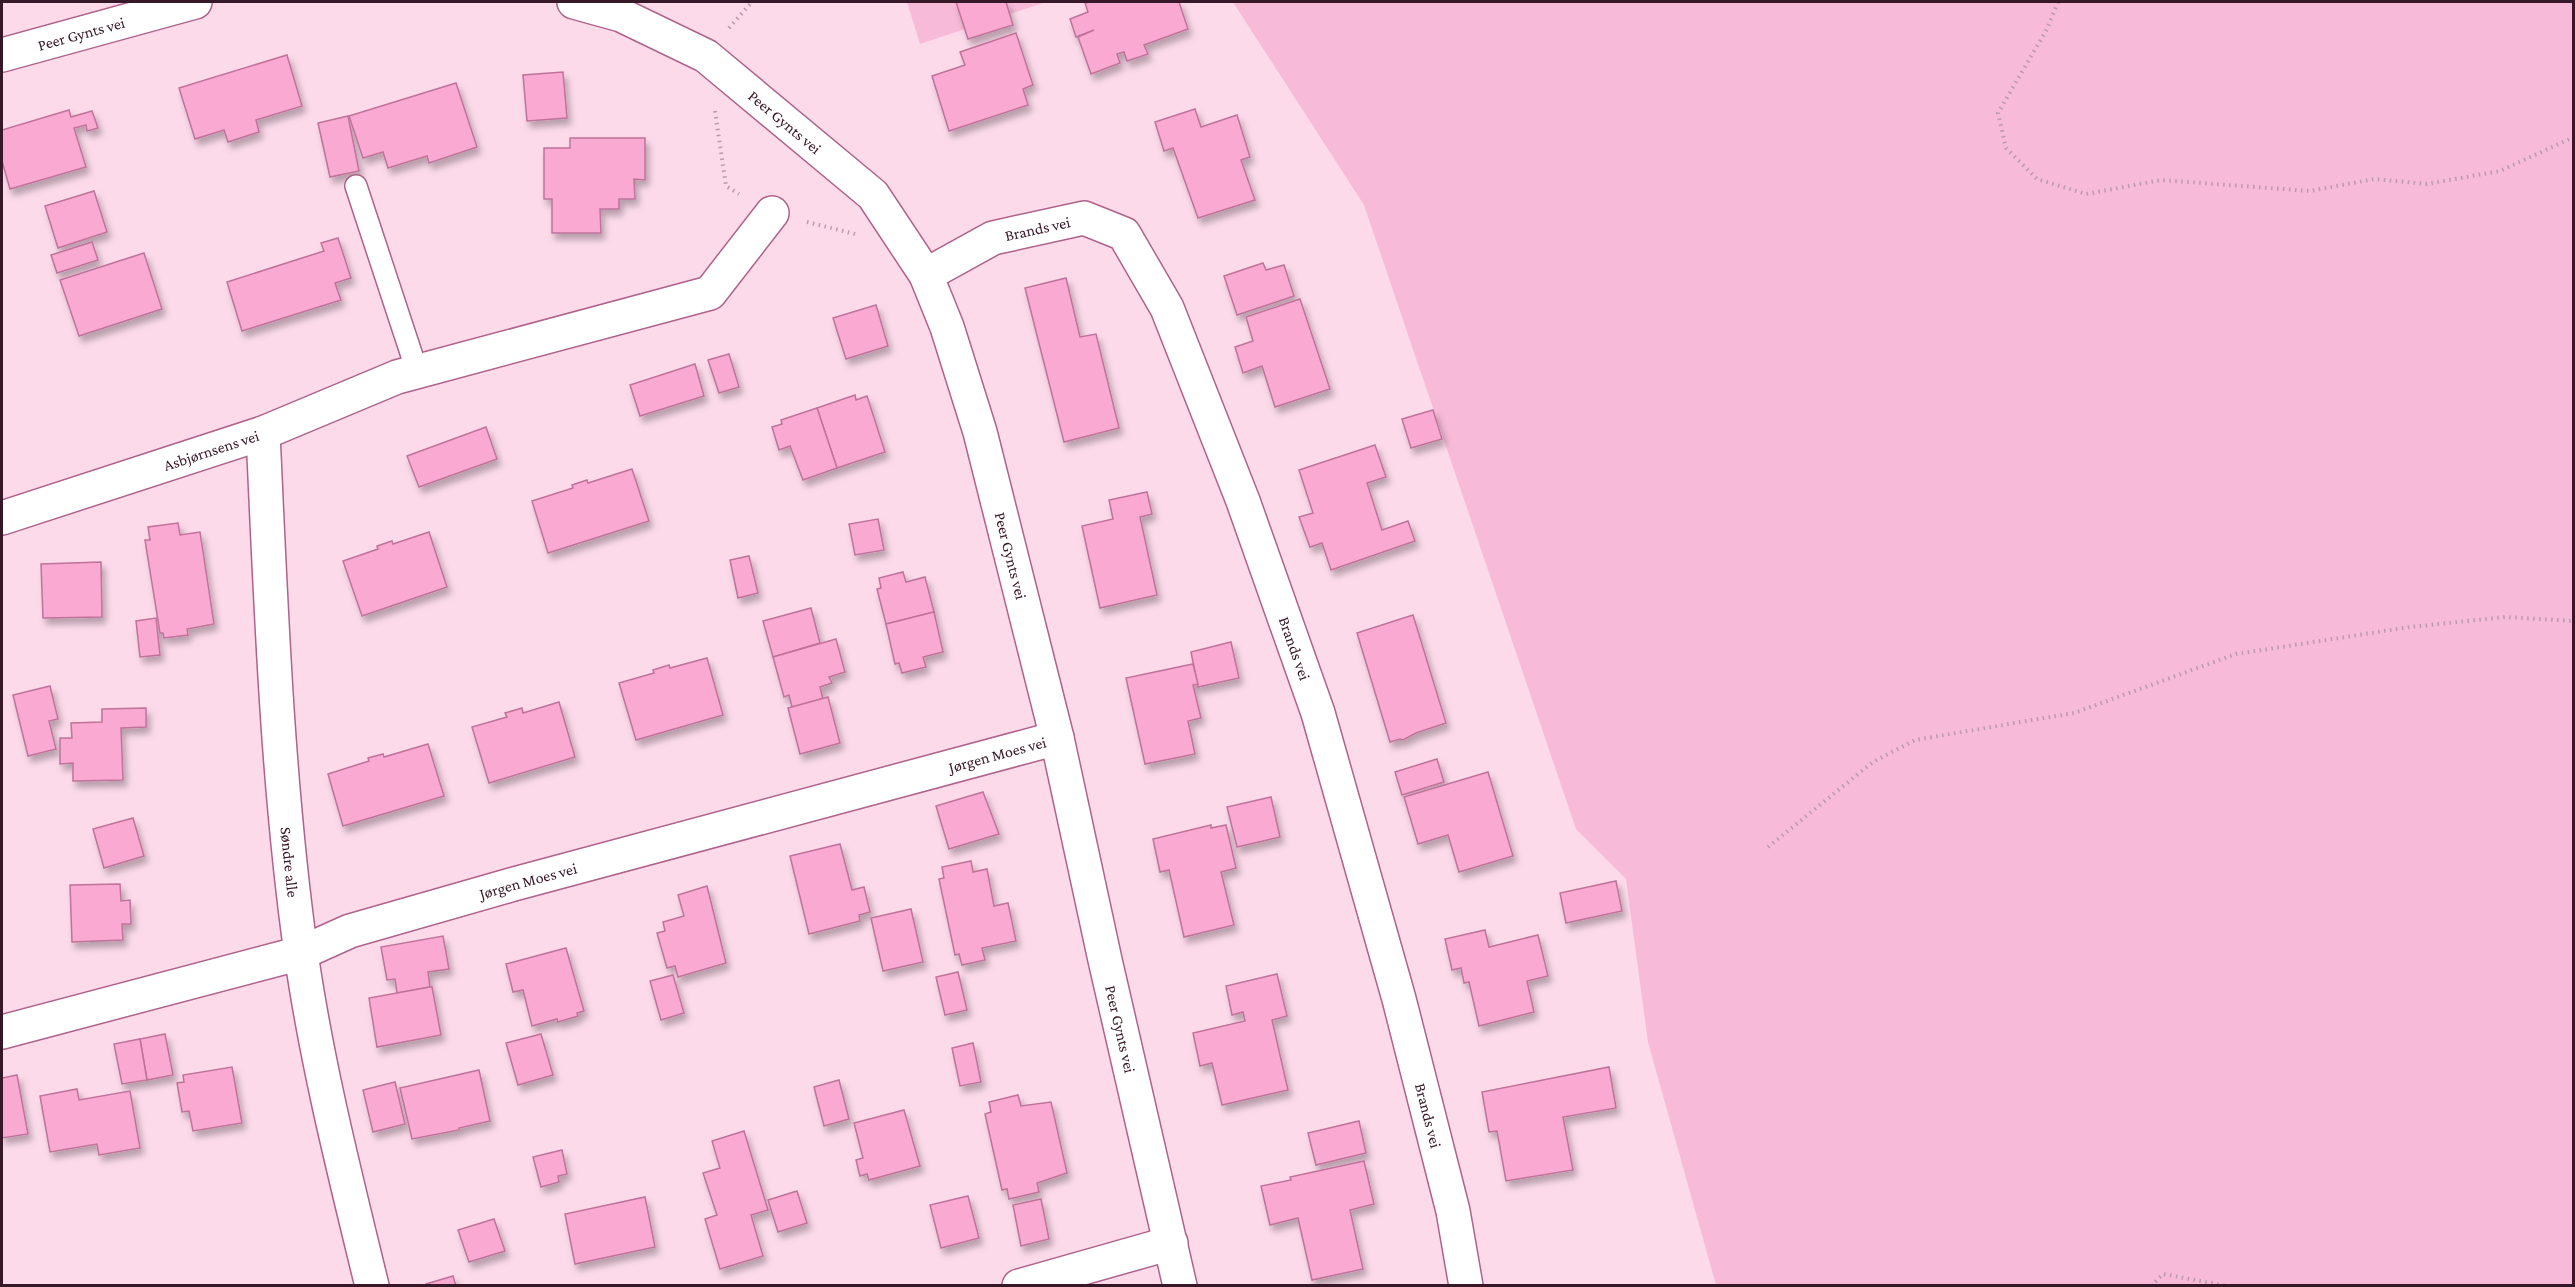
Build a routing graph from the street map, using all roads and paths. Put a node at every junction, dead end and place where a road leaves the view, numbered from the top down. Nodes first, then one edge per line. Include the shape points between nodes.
1 (195, 2) edge
2 (574, 2) edge
3 (2058, 2) edge
4 (2, 55) edge
5 (2574, 137) edge
6 (356, 186) dead end
7 (772, 213) dead end
8 (926, 275) junction
9 (417, 371) junction
10 (263, 433) junction
11 (2, 518) edge
12 (2574, 621) edge
13 (1057, 738) junction
14 (1768, 847) dead end
15 (301, 953) junction
16 (2, 1032) edge
17 (1171, 1244) junction
18 (372, 1286) edge
19 (1019, 1286) edge
20 (1180, 1286) edge
21 (1466, 1286) edge
22 (2151, 1286) edge
23 (2227, 1286) edge

1 - 4 street, Peer Gynts vei
2 - 8 street, Peer Gynts vei via 621,15 706,56 873,195
3 - 5 path via 2047,29 1998,113 2006,148 2037,179 2086,194 2161,180 2310,191 2374,179 2427,184 2500,171
6 - 9 lane
7 - 9 street, Asbjørnsens vei via 710,293
8 - 13 street, Peer Gynts vei via 980,432
8 - 21 street, Brands vei via 993,238 1084,218 1124,234 1167,308 1243,501 1318,713 1399,999 1453,1211
9 - 10 street, Asbjørnsens vei
10 - 11 street, Asbjørnsens vei
10 - 15 street, Søndre alle via 272,628
12 - 14 path via 2505,617 2410,627 2236,654 2074,713 1915,740 1873,762
13 - 15 street, Jørgen Moes vei via 503,887 350,931
13 - 17 street, Peer Gynts vei
15 - 16 street, Jørgen Moes vei
15 - 18 street, Søndre alle via 332,1125
17 - 19 street
17 - 20 street, Peer Gynts vei
22 - 23 path via 2163,1274

